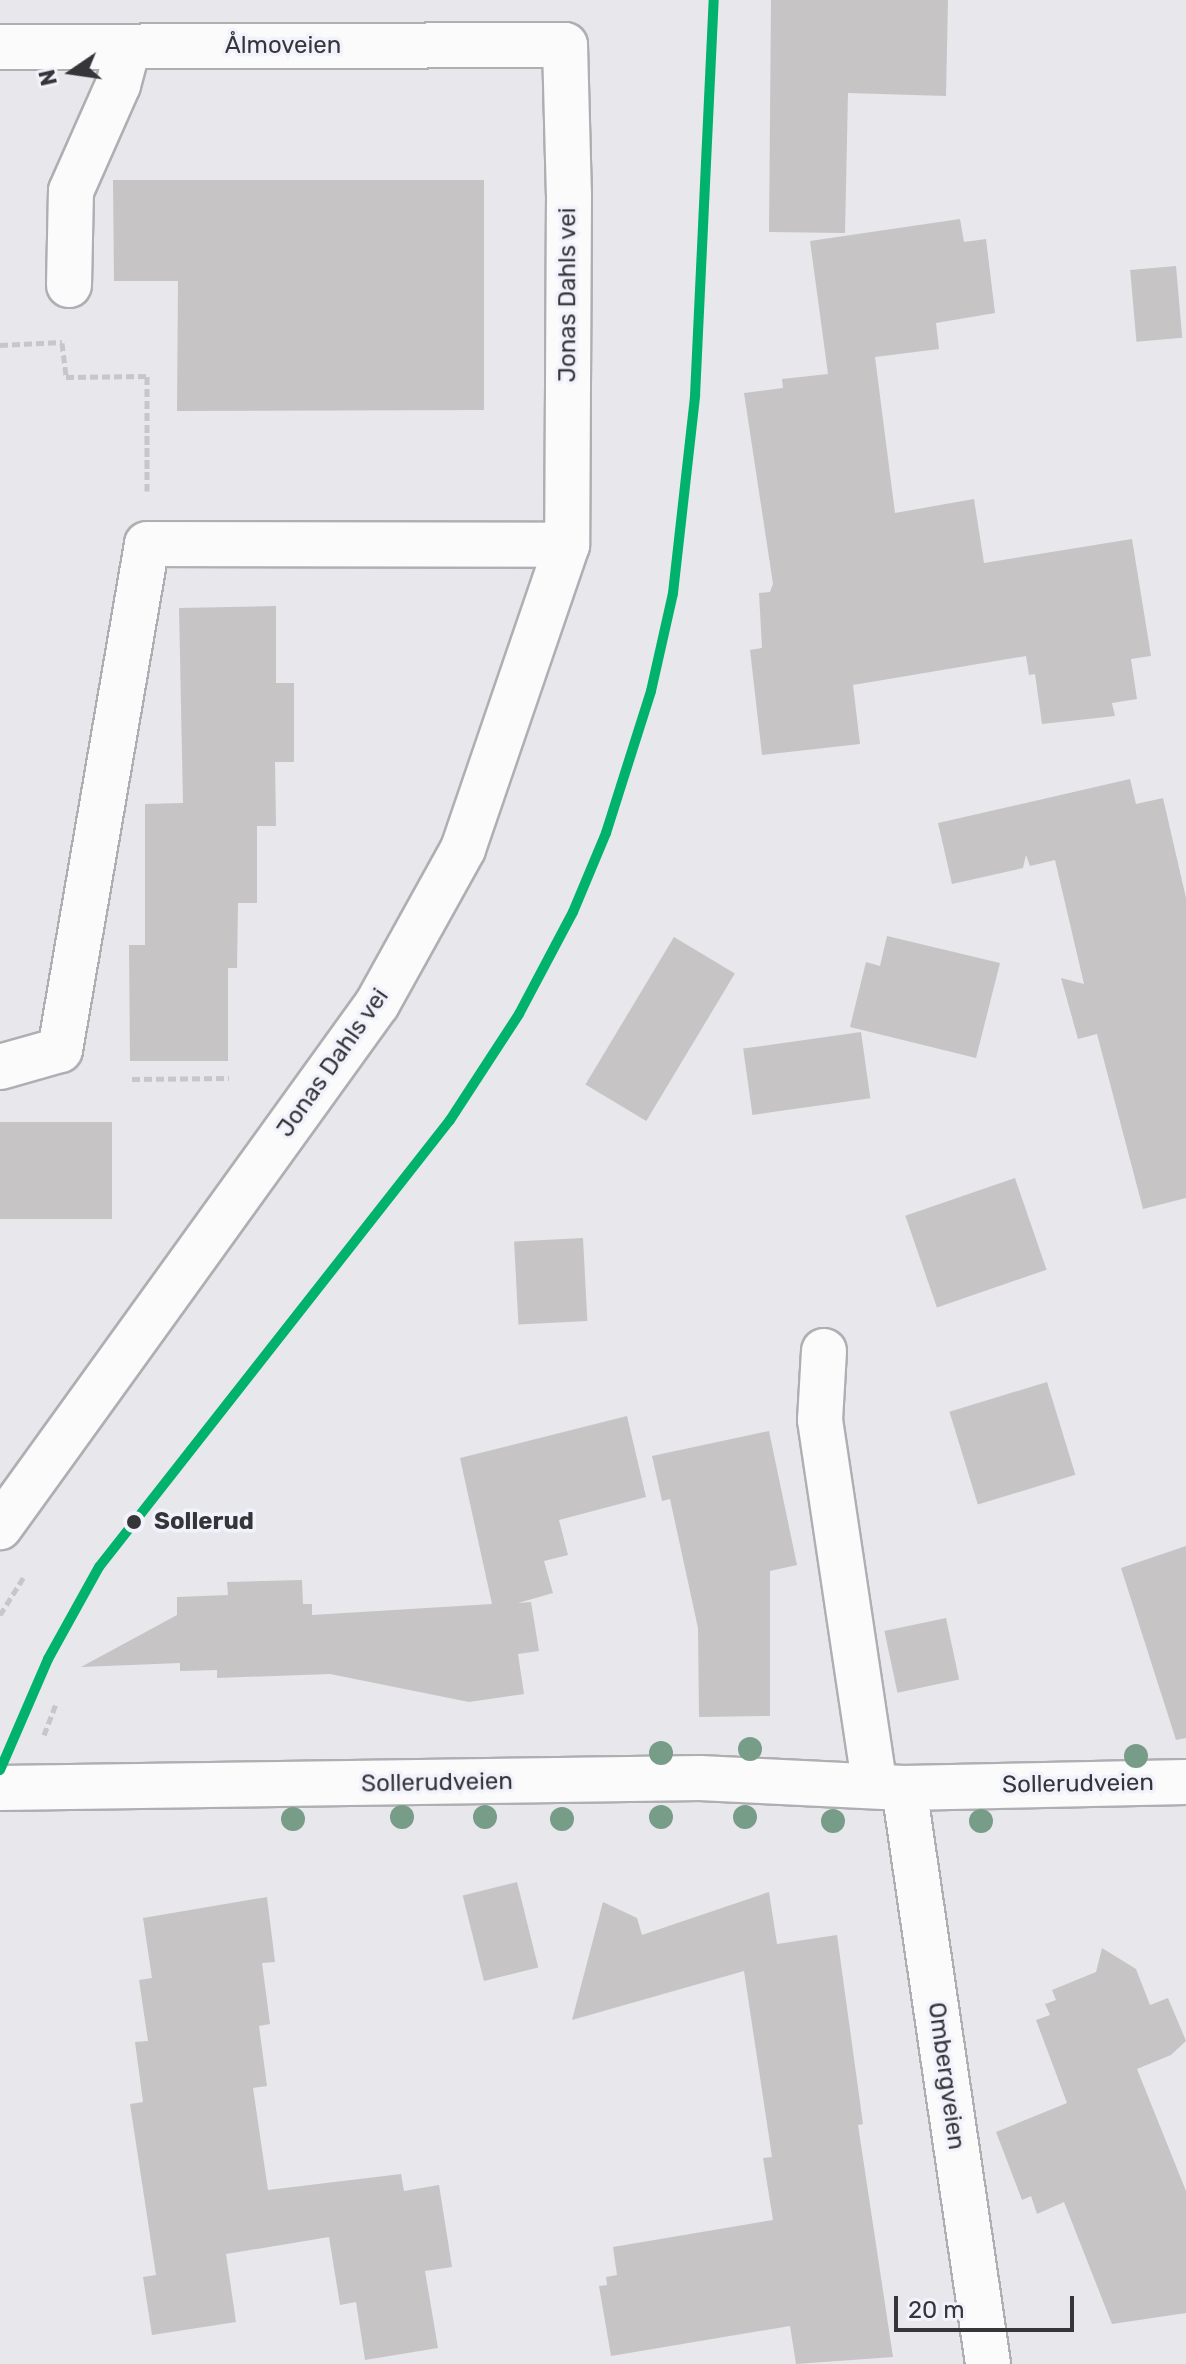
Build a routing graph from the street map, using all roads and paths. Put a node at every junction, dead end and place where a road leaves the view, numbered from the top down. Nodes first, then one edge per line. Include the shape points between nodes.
1 (565, 45) joint
2 (0, 47) edge
3 (128, 47) junction
4 (69, 285) dead end
5 (62, 343) dead end
6 (147, 544) junction
7 (567, 545) junction
8 (0, 1067) edge
9 (229, 1078) dead end
10 (132, 1079) dead end
11 (824, 1351) dead end
12 (0, 1527) edge
13 (29, 1570) dead end
14 (0, 1615) edge
15 (1186, 1782) edge
16 (889, 1787) junction
17 (0, 1788) edge
18 (988, 2364) edge

1 - 3 street, Ålmoveien
1 - 7 street, Jonas Dahls vei
2 - 3 street, Ålmoveien
3 - 4 street via 118,85 71,191
5 - 6 path via 66,377 147,376
6 - 7 street
6 - 8 street via 60,1050
7 - 12 street, Jonas Dahls vei via 463,849 377,1004
9 - 10 path
11 - 16 street via 820,1420
13 - 14 path
15 - 16 street, Sollerudveien
16 - 17 street, Sollerudveien via 700,1778
16 - 18 street, Ombergveien

